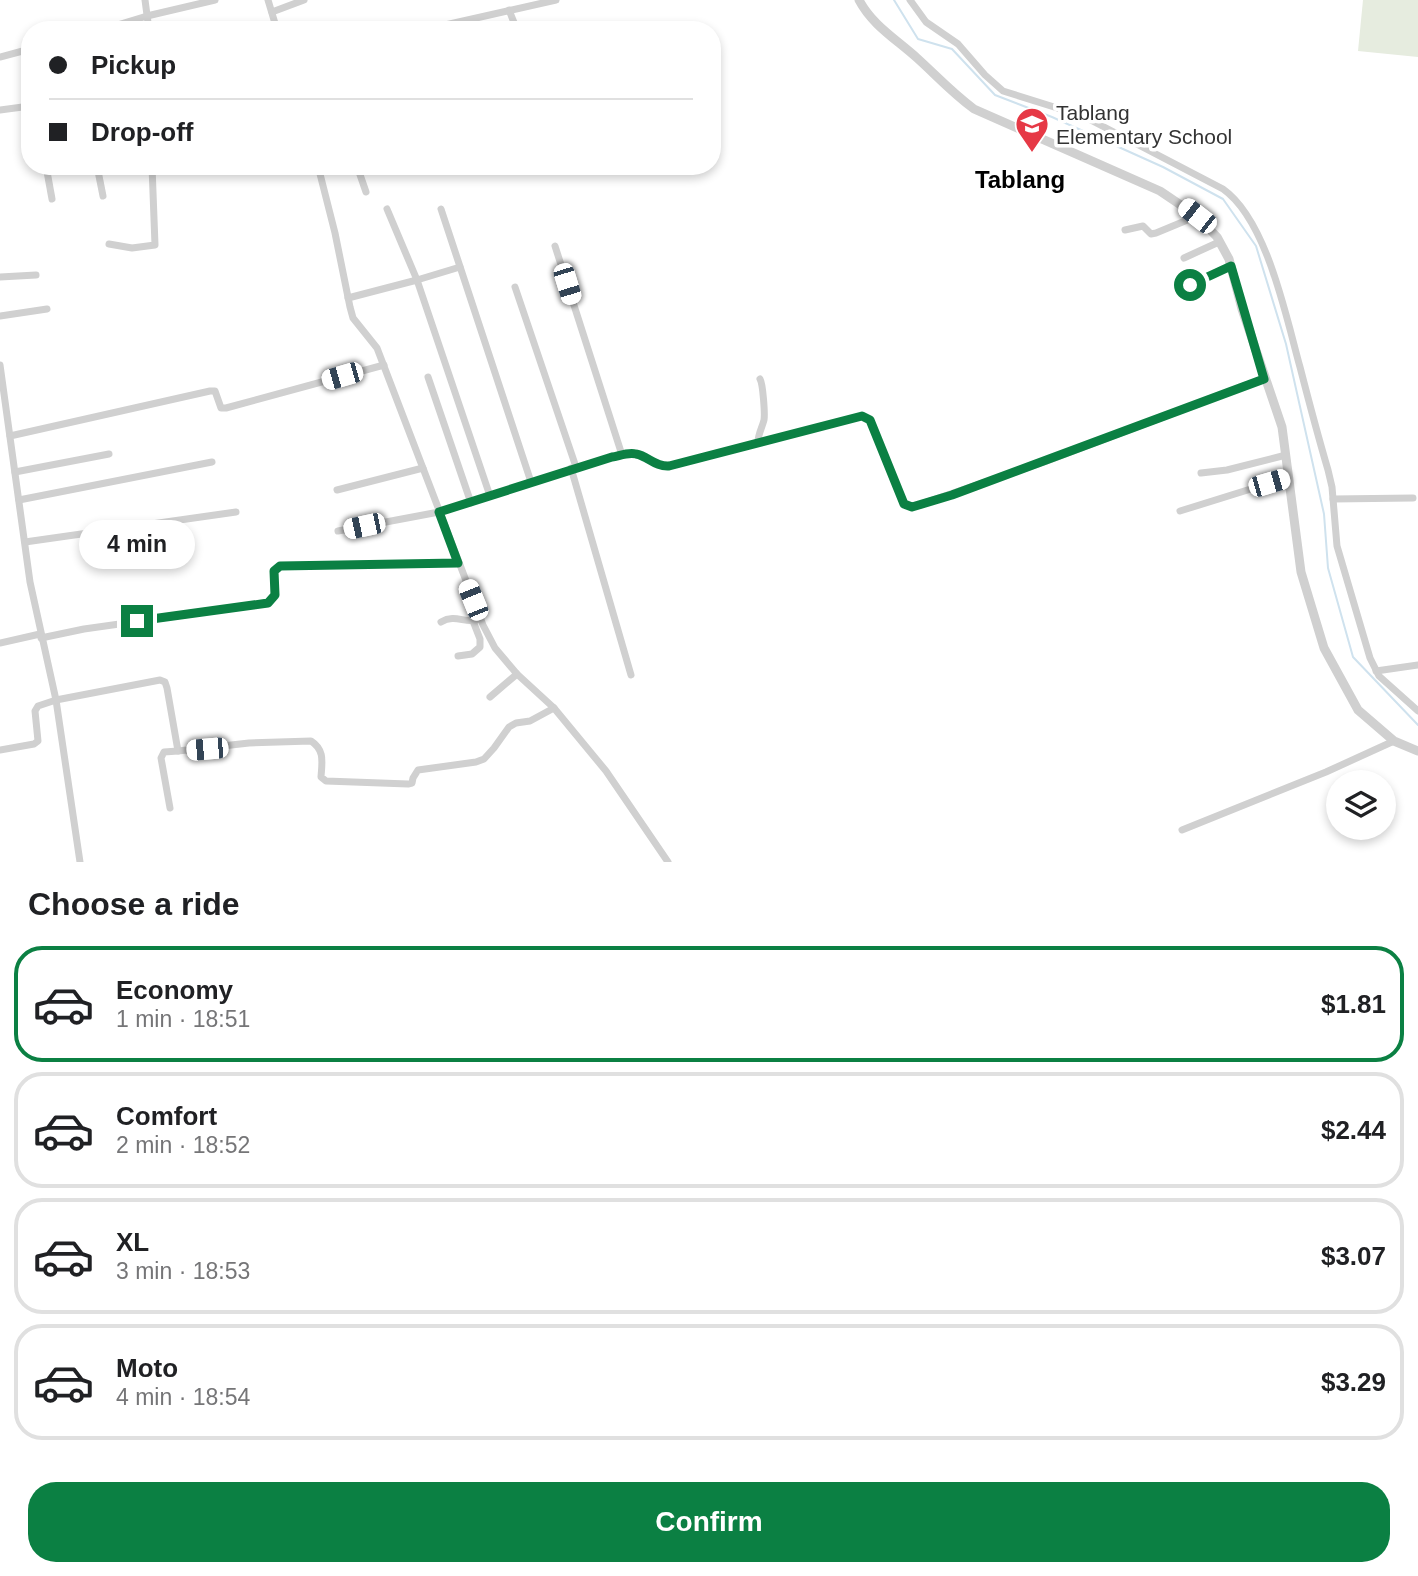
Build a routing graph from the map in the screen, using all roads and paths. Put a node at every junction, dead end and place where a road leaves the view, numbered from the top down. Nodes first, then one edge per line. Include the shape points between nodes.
1 (145, 0) edge
2 (215, 0) edge
3 (268, 0) edge
4 (304, 0) edge
5 (556, 0) edge
6 (859, 0) edge
7 (910, 0) edge
8 (509, 10) junction
9 (272, 12) junction
10 (147, 16) junction
11 (131, 21) edge
12 (148, 21) edge
13 (274, 21) edge
14 (462, 21) edge
15 (513, 21) edge
16 (21, 51) edge
17 (0, 57) edge
18 (21, 107) edge
19 (0, 110) edge
20 (48, 175) edge
21 (99, 175) edge
22 (152, 175) edge
23 (320, 175) edge
24 (360, 175) edge
25 (366, 192) dead end
26 (103, 196) dead end
27 (52, 200) dead end
28 (387, 209) dead end
29 (441, 209) dead end
30 (1197, 216) junction
31 (1125, 230) dead end
32 (1219, 242) junction
33 (109, 244) dead end
34 (555, 246) dead end
35 (1184, 258) dead end
36 (1231, 266) junction
37 (460, 267) junction
38 (36, 275) dead end
39 (0, 277) edge
40 (417, 280) junction
41 (1190, 285) dead end
42 (516, 287) dead end
43 (348, 298) junction
44 (47, 309) dead end
45 (0, 316) edge
46 (0, 365) edge
47 (384, 365) junction
48 (428, 377) dead end
49 (1, 379) edge
50 (760, 379) dead end
51 (1264, 379) junction
52 (10, 436) junction
53 (758, 442) junction
54 (108, 454) dead end
55 (621, 455) junction
56 (1286, 455) junction
57 (212, 462) dead end
58 (423, 468) junction
59 (573, 468) junction
60 (15, 472) junction
61 (1201, 472) dead end
62 (1289, 477) junction
63 (531, 482) junction
64 (338, 490) dead end
65 (490, 496) junction
66 (1413, 498) dead end
67 (1334, 499) junction
68 (19, 500) junction
69 (471, 503) junction
70 (1180, 511) dead end
71 (236, 512) dead end
72 (439, 512) junction
73 (338, 531) dead end
74 (25, 542) junction
75 (458, 563) junction
76 (477, 620) junction
77 (441, 622) dead end
78 (40, 636) junction
79 (0, 643) edge
80 (458, 656) dead end
81 (1418, 665) edge
82 (1376, 671) junction
83 (517, 674) junction
84 (631, 675) dead end
85 (490, 697) dead end
86 (56, 700) junction
87 (554, 708) junction
88 (1418, 711) edge
89 (1394, 741) junction
90 (0, 750) edge
91 (178, 751) junction
92 (1418, 751) edge
93 (170, 808) dead end
94 (1182, 830) dead end
95 (80, 862) edge
96 (668, 862) edge

1 - 10 street
2 - 10 street
3 - 9 street
4 - 9 street
5 - 8 street
6 - 30 street via 876,23 974,109 1160,191
7 - 67 street via 926,22 958,44 1003,91 1083,116 1223,189 1235,201 1256,229 1271,263
8 - 14 street
8 - 15 street
9 - 13 street
10 - 11 street
10 - 12 street
16 - 17 street
18 - 19 street
20 - 27 street
21 - 26 street
22 - 33 street via 155,245
23 - 43 street
24 - 25 street
28 - 40 street
29 - 37 street
30 - 31 street via 1152,234 1143,226
30 - 32 street
32 - 35 street
32 - 36 street
34 - 55 street
36 - 41 street
36 - 51 street
37 - 40 street
37 - 63 street
38 - 39 street
40 - 43 street
40 - 65 street
42 - 59 street
43 - 47 street via 353,318 377,348
44 - 45 street
46 - 49 street
47 - 52 street via 226,408 220,408 215,391 210,391
47 - 58 street
48 - 69 street
49 - 52 street
50 - 53 street via 764,414
51 - 53 street via 912,507 904,504 866,417
51 - 56 street via 1282,427
52 - 60 street
53 - 55 street via 664,467 639,454
54 - 60 street
55 - 59 street
56 - 61 street
56 - 62 street
57 - 68 street
58 - 64 street
58 - 72 street
59 - 63 street
59 - 84 street
60 - 68 street
62 - 70 street
62 - 89 street via 1301,572 1324,648 1358,710
63 - 65 street
65 - 69 street
66 - 67 street
67 - 82 street via 1337,546
68 - 74 street
69 - 72 street
71 - 74 street
72 - 73 street
72 - 75 street
74 - 78 street
75 - 76 street
75 - 78 street via 280,566 274,571 275,595 268,603
76 - 77 street via 448,618
76 - 80 street via 480,647
76 - 83 street
78 - 79 street
78 - 86 street
81 - 82 street
82 - 88 street
83 - 85 street
83 - 87 street
86 - 90 street via 36,709 36,743
86 - 91 street via 160,680
86 - 95 street
87 - 91 street via 509,727 484,758 418,770 408,784 326,781 321,777 322,753 311,741
87 - 96 street via 614,781
89 - 92 street
89 - 94 street
91 - 93 street via 164,752 161,758

